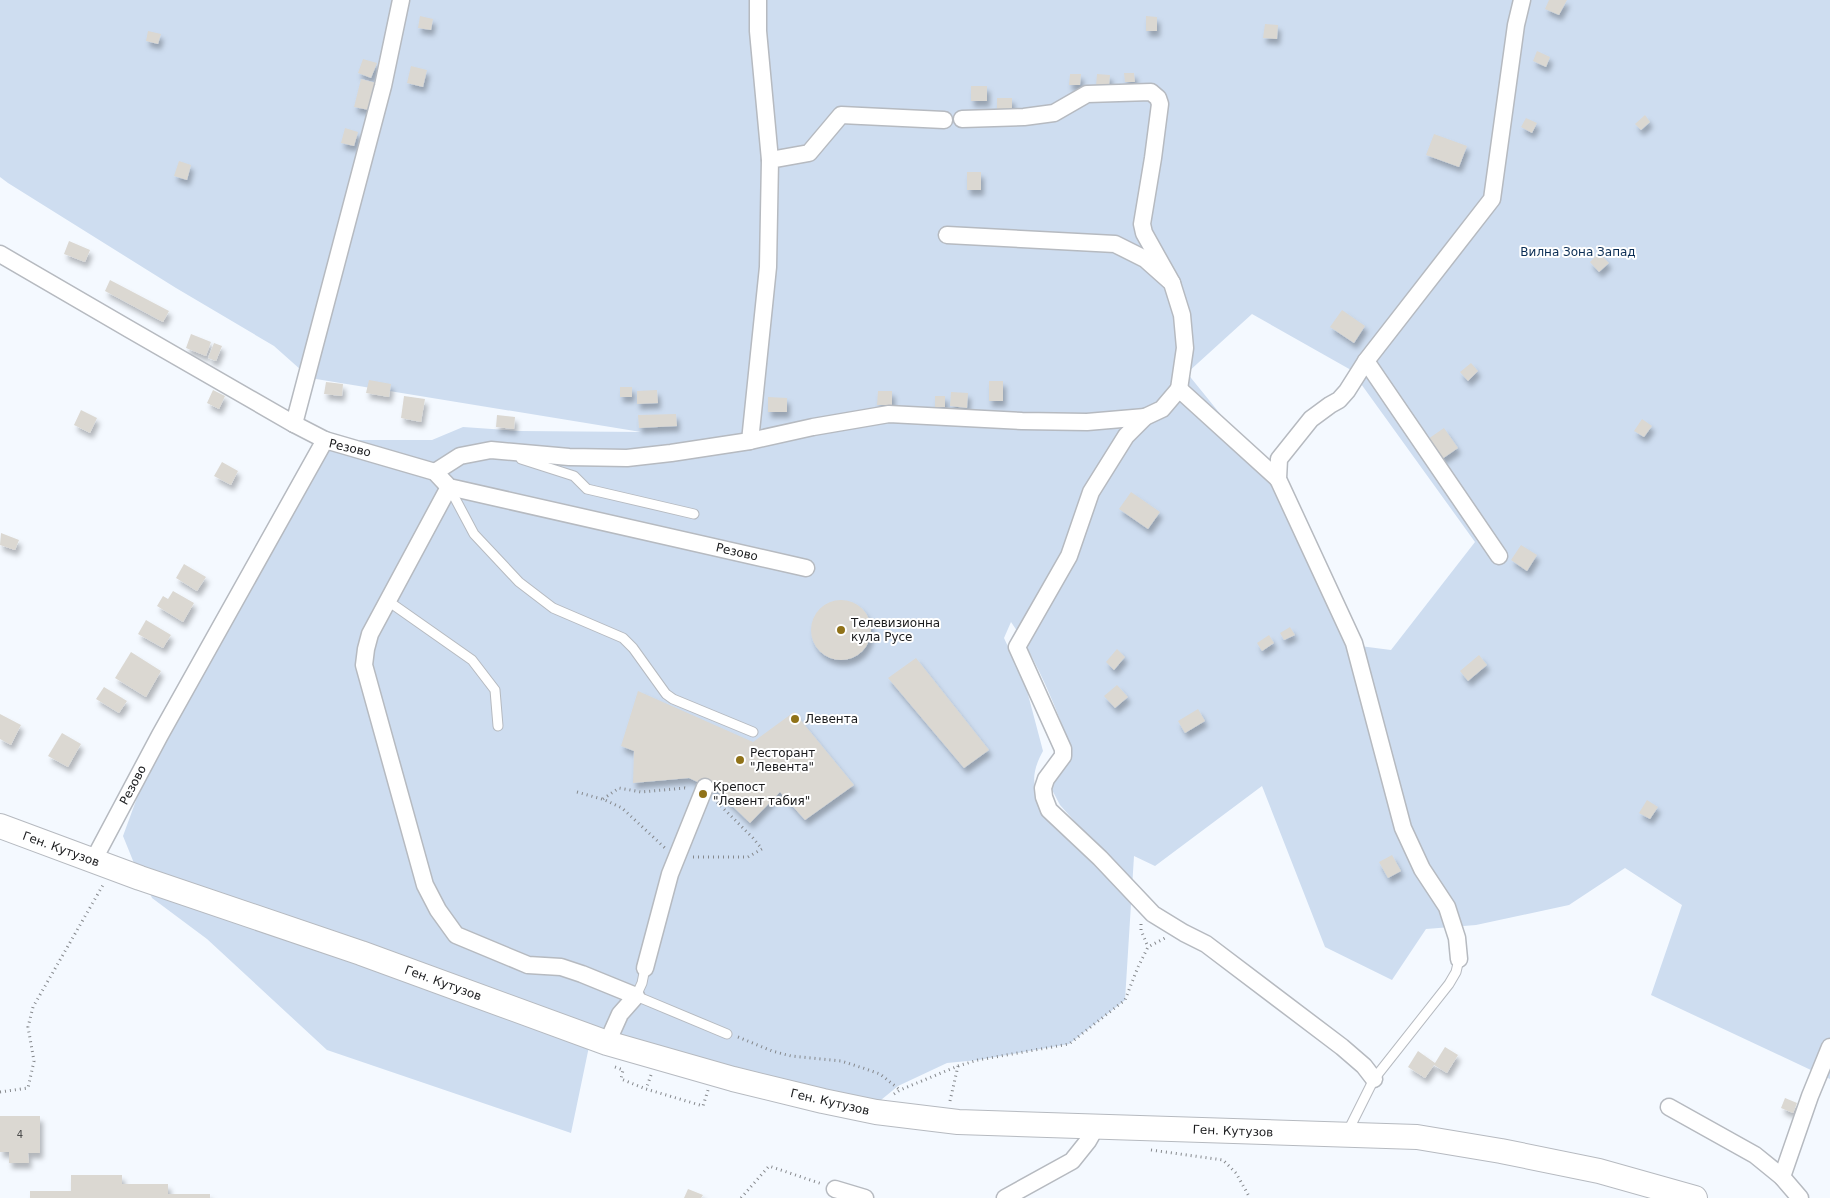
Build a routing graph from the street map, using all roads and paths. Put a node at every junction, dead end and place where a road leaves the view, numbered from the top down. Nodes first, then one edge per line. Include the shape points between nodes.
1 (401, 0) edge
2 (758, 0) edge
3 (1522, 0) edge
4 (962, 118) dead end
5 (944, 120) dead end
6 (770, 160) junction
7 (947, 236) dead end
8 (0, 254) edge
9 (1172, 283) junction
10 (1366, 361) junction
11 (1179, 389) junction
12 (1145, 417) junction
13 (294, 424) junction
14 (325, 440) junction
15 (750, 441) junction
16 (491, 450) junction
17 (435, 472) junction
18 (1278, 479) junction
19 (449, 487) junction
20 (694, 514) dead end
21 (1498, 556) dead end
22 (806, 568) dead end
23 (388, 602) junction
24 (498, 726) dead end
25 (753, 732) dead end
26 (703, 791) junction
27 (577, 792) dead end
28 (603, 799) junction
29 (0, 826) edge
30 (103, 864) junction
31 (673, 866) junction
32 (1148, 947) dead end
33 (1459, 959) joint
34 (645, 968) joint
35 (636, 996) junction
36 (728, 1034) joint
37 (607, 1043) junction
38 (1830, 1048) edge
39 (657, 1058) junction
40 (958, 1066) junction
41 (714, 1073) junction
42 (1374, 1079) junction
43 (900, 1090) junction
44 (0, 1092) edge
45 (1668, 1107) dead end
46 (876, 1112) junction
47 (946, 1121) junction
48 (1096, 1127) junction
49 (1346, 1135) junction
50 (1146, 1149) dead end
51 (1782, 1177) junction
52 (835, 1189) joint
53 (740, 1198) edge
54 (865, 1198) edge
55 (1005, 1198) edge
56 (1250, 1198) edge
57 (1696, 1198) edge
58 (1800, 1198) edge

1 - 13 street via 383,86
2 - 6 street
3 - 10 street via 1492,199
4 - 9 street via 1054,113 1087,94 1151,92 1160,104 1142,224
5 - 6 street via 841,115 809,153
6 - 15 street via 768,267
7 - 9 street via 1115,244 1146,259
8 - 13 street
9 - 11 street via 1182,315 1185,348
10 - 18 street via 1339,400 1311,419 1279,459
10 - 21 street
11 - 12 street via 1162,409
11 - 18 street
12 - 15 street via 1087,422 889,414
12 - 42 street via 1126,436 1090,492 1069,556 1017,647 1063,749 1063,756 1046,779 1044,797 1049,810 1154,914 1206,944 1342,1047
13 - 14 street
14 - 17 street, Резово
14 - 30 street, Резово via 160,735
15 - 16 street via 627,458
16 - 17 street via 460,456
16 - 20 lane via 574,476 587,489
17 - 19 street
18 - 33 street via 1354,643 1403,828 1422,870 1446,907 1457,938
19 - 22 street, Резово
19 - 23 street
19 - 25 lane via 474,534 519,582 553,608 623,638 666,694
23 - 24 lane via 472,660 495,690
23 - 35 street via 370,634 364,665 425,885 438,910 456,935 528,965 561,967
26 - 28 path via 685,788 641,792 619,788
26 - 31 street
26 - 31 path via 762,849 748,858 685,857
27 - 28 path
28 - 31 path via 622,808 656,838 668,850
29 - 30 street, Ген. Кутузов
30 - 37 street, Ген. Кутузов
30 - 44 path via 92,907 33,1007 28,1027 34,1061 28,1088
31 - 34 street
32 - 40 path via 1125,1000 1069,1044
33 - 42 lane via 1450,984
34 - 35 lane
35 - 36 lane
35 - 37 street via 620,1014
36 - 43 path via 791,1056 841,1061 863,1068 880,1074
37 - 39 street, Ген. Кутузов
38 - 51 street
39 - 41 street, Ген. Кутузов
39 - 41 path via 646,1089 703,1106
40 - 43 path
40 - 47 path
41 - 46 street, Ген. Кутузов
42 - 49 lane
43 - 46 path
45 - 51 street via 1755,1155
46 - 47 street, Ген. Кутузов
47 - 48 street, Ген. Кутузов
48 - 49 street, Ген. Кутузов
48 - 55 street via 1072,1161
49 - 57 street, Ген. Кутузов via 1417,1137 1501,1150 1599,1171
50 - 56 path via 1223,1160 1236,1173
51 - 58 street
52 - 53 path via 769,1166
52 - 54 street

